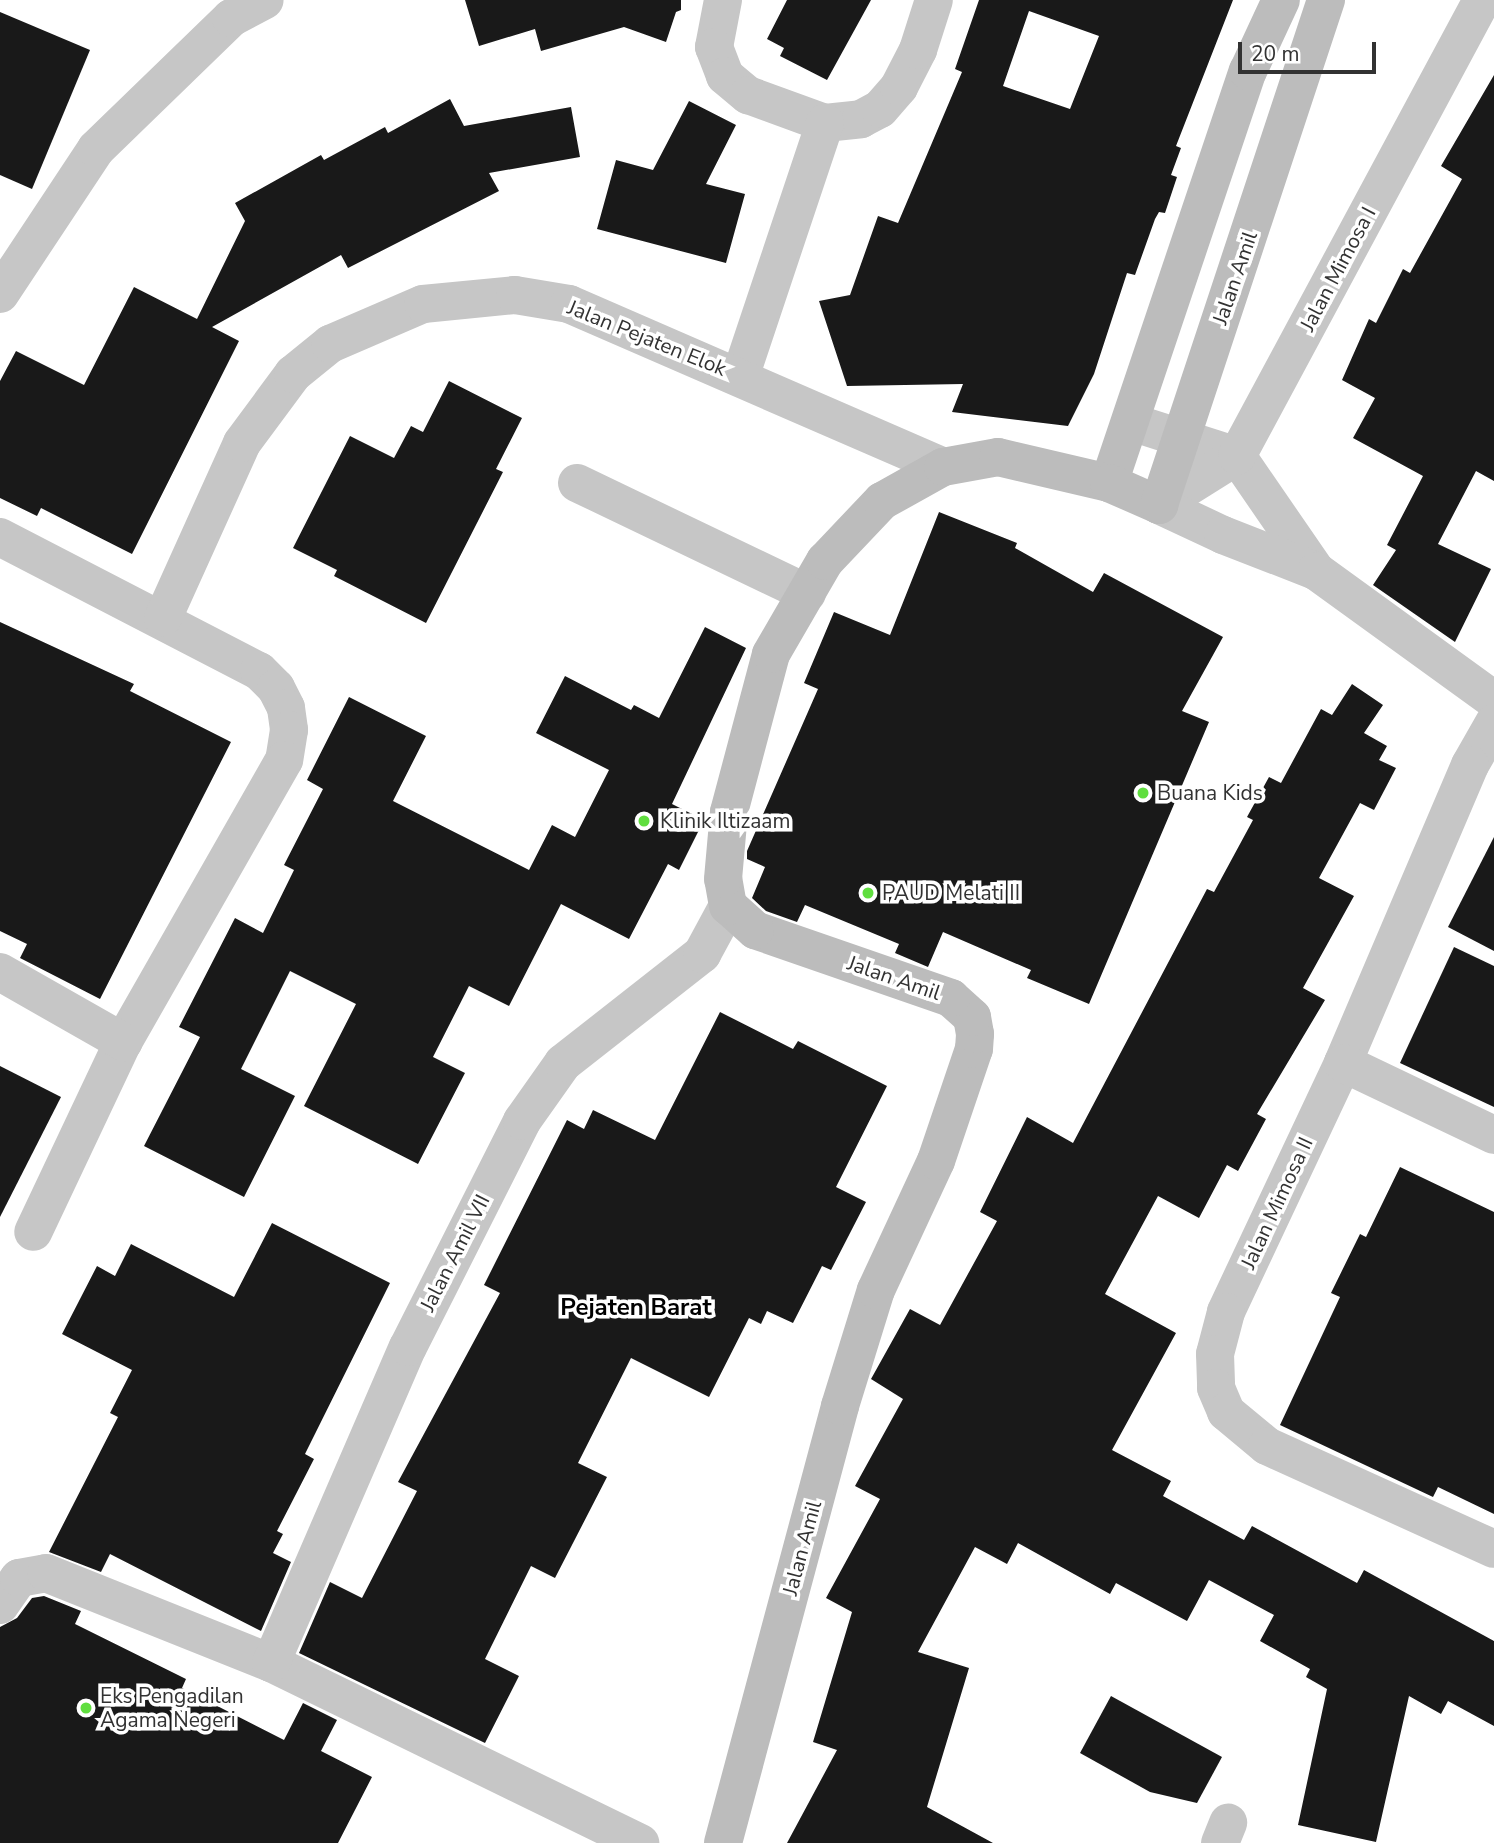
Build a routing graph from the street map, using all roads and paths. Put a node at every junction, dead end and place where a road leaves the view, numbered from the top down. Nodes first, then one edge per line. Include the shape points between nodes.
1 (265, 0) edge
2 (723, 0) edge
3 (934, 0) edge
4 (1281, 0) edge
5 (1326, 0) edge
6 (1482, 0) edge
7 (825, 123) junction
8 (0, 294) edge
9 (740, 376) junction
10 (1131, 422) junction
11 (1181, 434) junction
12 (1237, 456) junction
13 (943, 467) junction
14 (577, 483) dead end
15 (1109, 484) junction
16 (1159, 505) junction
17 (0, 537) edge
18 (1317, 571) junction
19 (807, 593) junction
20 (163, 618) junction
21 (1494, 700) edge
22 (1494, 723) edge
23 (728, 906) junction
24 (0, 972) edge
25 (122, 1042) junction
26 (1343, 1063) junction
27 (1494, 1135) edge
28 (33, 1232) dead end
29 (1494, 1549) edge
30 (0, 1605) edge
31 (271, 1664) junction
32 (640, 1843) edge
33 (723, 1843) edge

1 - 8 street via 231,18 96,149
2 - 7 street via 714,47 725,76 748,95
3 - 7 street via 918,50 899,87 880,109 861,119
4 - 10 street via 1248,71
5 - 11 street, Jalan Amil
6 - 12 street, Jalan Mimosa I
7 - 9 street
9 - 13 street, Jalan Pejaten Elok
9 - 20 street, Jalan Pejaten Elok via 569,304 515,295 423,303 370,324 330,344 293,374 242,443
10 - 11 street
10 - 15 street
11 - 12 street
11 - 16 street, Jalan Amil
12 - 16 street, Jalan Mimosa I
12 - 18 street
13 - 15 street via 998,457
13 - 19 street via 882,501 825,561
14 - 19 street
15 - 16 street
16 - 18 street
17 - 20 street
18 - 21 street
19 - 23 street via 771,654 756,700 725,839 723,879
20 - 25 street via 259,671 281,698 289,730 284,760
22 - 26 street, Jalan Mimosa II via 1470,765
23 - 31 street, Jalan Amil VII via 702,954 563,1063 522,1121 408,1347
23 - 33 street, Jalan Amil via 755,930 951,998 972,1017 975,1034 936,1161 876,1290 840,1406
24 - 25 street
25 - 28 street
26 - 27 street
26 - 29 street, Jalan Mimosa II via 1226,1312 1215,1354 1216,1388 1226,1412 1267,1446
30 - 31 street via 19,1578 46,1573
31 - 32 street

